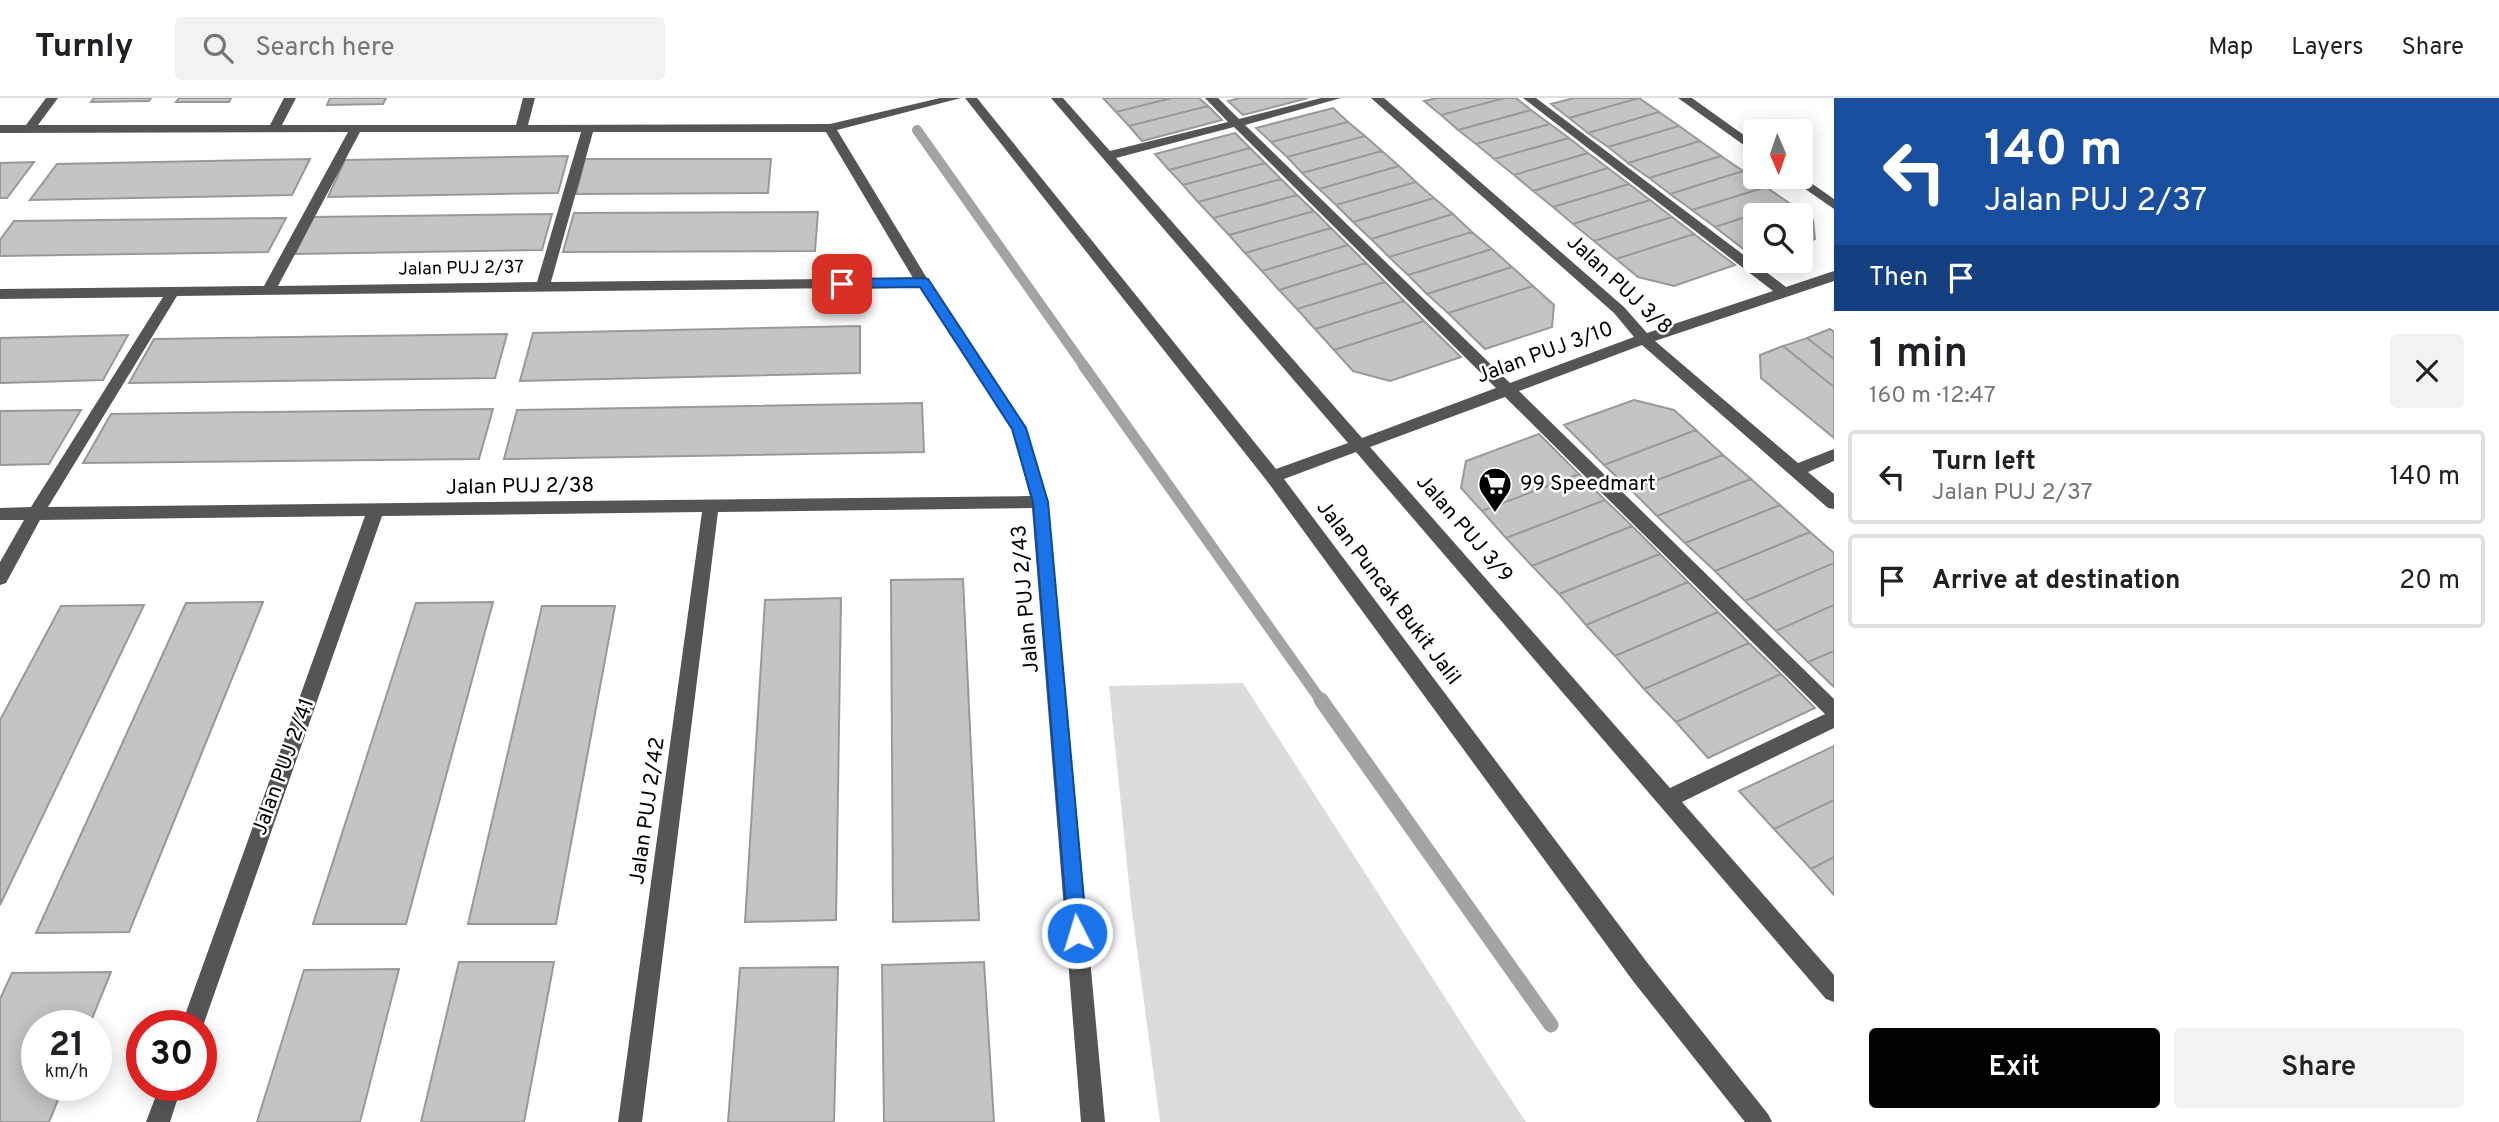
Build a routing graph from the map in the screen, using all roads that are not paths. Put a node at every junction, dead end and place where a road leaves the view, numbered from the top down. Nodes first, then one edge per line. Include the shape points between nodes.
1 (52, 98) edge
2 (290, 98) edge
3 (529, 98) edge
4 (955, 98) edge
5 (971, 98) edge
6 (1057, 98) edge
7 (1211, 98) edge
8 (1335, 98) edge
9 (1377, 98) edge
10 (1529, 98) edge
11 (1684, 98) edge
12 (1237, 123) junction
13 (30, 128) junction
14 (274, 128) junction
15 (588, 128) junction
16 (830, 128) junction
17 (0, 129) edge
18 (356, 129) junction
19 (520, 129) junction
20 (1743, 140) edge
21 (1107, 156) junction
22 (1828, 194) edge
23 (1834, 205) edge
24 (1834, 276) edge
25 (923, 282) junction
26 (543, 287) junction
27 (268, 291) junction
28 (173, 292) junction
29 (1785, 293) junction
30 (0, 295) edge
31 (1644, 339) junction
32 (1507, 390) junction
33 (1360, 444) junction
34 (1834, 455) edge
35 (1796, 470) junction
36 (1273, 477) junction
37 (1040, 502) junction
38 (1834, 502) edge
39 (711, 506) junction
40 (376, 509) junction
41 (0, 513) edge
42 (36, 513) junction
43 (0, 578) edge
44 (1834, 711) edge
45 (1834, 719) edge
46 (1667, 799) junction
47 (1834, 991) edge
48 (198, 1010) edge
49 (165, 1101) edge
50 (158, 1122) edge
51 (630, 1122) edge
52 (1093, 1122) edge
53 (1759, 1122) edge

1 - 13 street
2 - 14 street
3 - 19 street
4 - 16 street
5 - 36 street, Jalan Puncak Bukit Jalil
6 - 21 street, Jalan PUJ 3/9
7 - 12 street
8 - 12 street
9 - 31 street, Jalan PUJ 3/8 via 1619,310
10 - 29 street
11 - 20 street
12 - 21 street
12 - 32 street
13 - 14 street
13 - 17 street
14 - 18 street
15 - 16 street
15 - 19 street
15 - 26 street
16 - 25 street, Jalan PUJ 2/43
18 - 19 street
18 - 27 street
21 - 33 street, Jalan PUJ 3/9
22 - 23 street
24 - 29 street, Jalan PUJ 3/10
25 - 26 street, Jalan PUJ 2/37
25 - 37 street, Jalan PUJ 2/43 via 1019,428
26 - 27 street, Jalan PUJ 2/37
27 - 28 street, Jalan PUJ 2/37
28 - 30 street, Jalan PUJ 2/37
28 - 42 street
29 - 31 street, Jalan PUJ 3/10
31 - 32 street, Jalan PUJ 3/10
31 - 35 street, Jalan PUJ 3/8
32 - 33 street, Jalan PUJ 3/10
32 - 44 street
33 - 36 street, Jalan PUJ 3/10
33 - 46 street, Jalan PUJ 3/9
34 - 35 street
35 - 38 street, Jalan PUJ 3/8
36 - 53 street, Jalan Puncak Bukit Jalil via 1641,973
37 - 39 street, Jalan PUJ 2/38
37 - 52 street, Jalan PUJ 2/43
39 - 40 street, Jalan PUJ 2/38
39 - 51 street, Jalan PUJ 2/42
40 - 42 street, Jalan PUJ 2/38
40 - 48 street, Jalan PUJ 2/41
41 - 42 street, Jalan PUJ 2/38
42 - 43 street
45 - 46 street
46 - 47 street, Jalan PUJ 3/9
49 - 50 street

